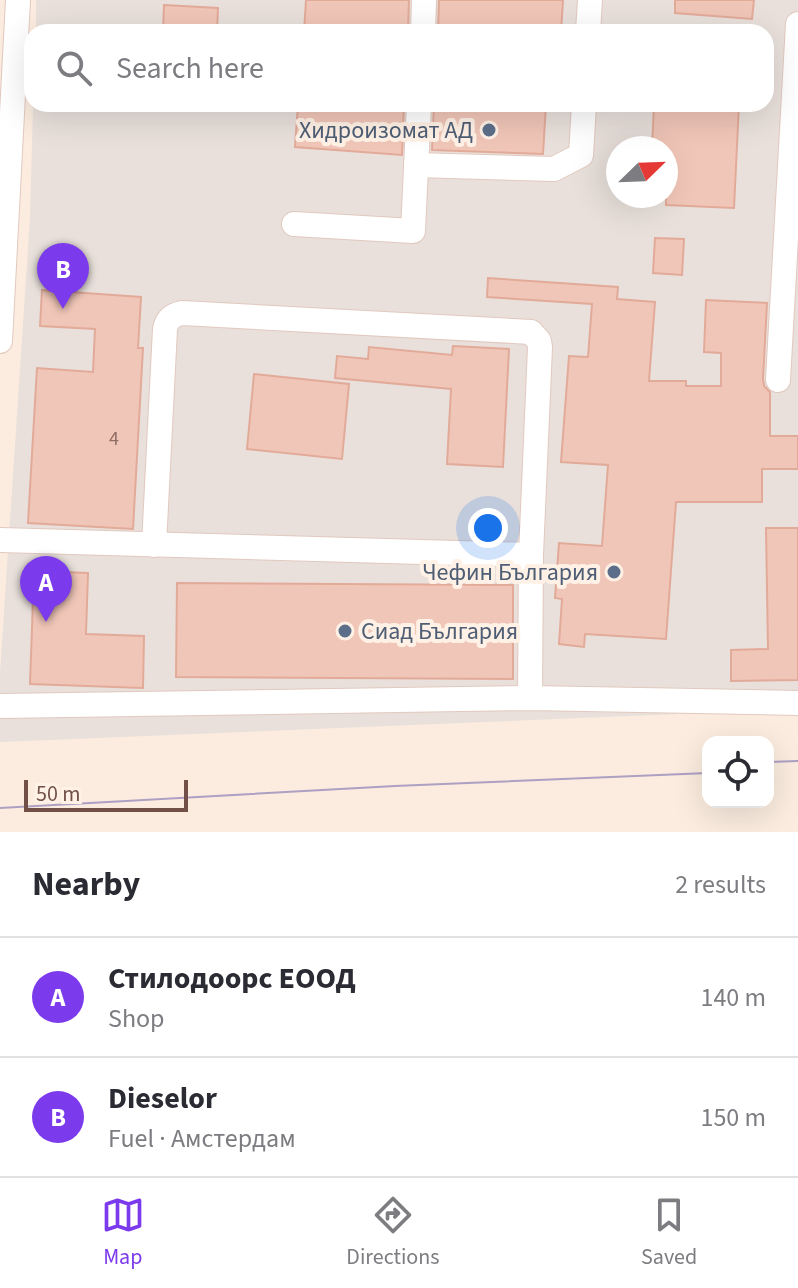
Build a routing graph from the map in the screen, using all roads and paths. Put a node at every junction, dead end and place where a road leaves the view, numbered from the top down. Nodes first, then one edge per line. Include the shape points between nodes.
1 (18, 0) edge
2 (424, 0) edge
3 (590, 0) edge
4 (423, 24) edge
5 (588, 24) edge
6 (798, 24) edge
7 (419, 112) edge
8 (584, 112) edge
9 (416, 165) junction
10 (294, 224) dead end
11 (0, 341) edge
12 (778, 380) dead end
13 (0, 540) edge
14 (154, 545) junction
15 (531, 555) junction
16 (530, 698) junction
17 (798, 703) edge
18 (0, 706) edge

1 - 11 street
2 - 4 street
3 - 5 street
6 - 12 street
7 - 9 street
8 - 9 street via 581,155 554,169
9 - 10 street via 413,231
13 - 14 street
14 - 15 street
14 - 15 street via 165,329 170,317 182,313 531,332 540,347
15 - 16 street
16 - 17 street
16 - 18 street

